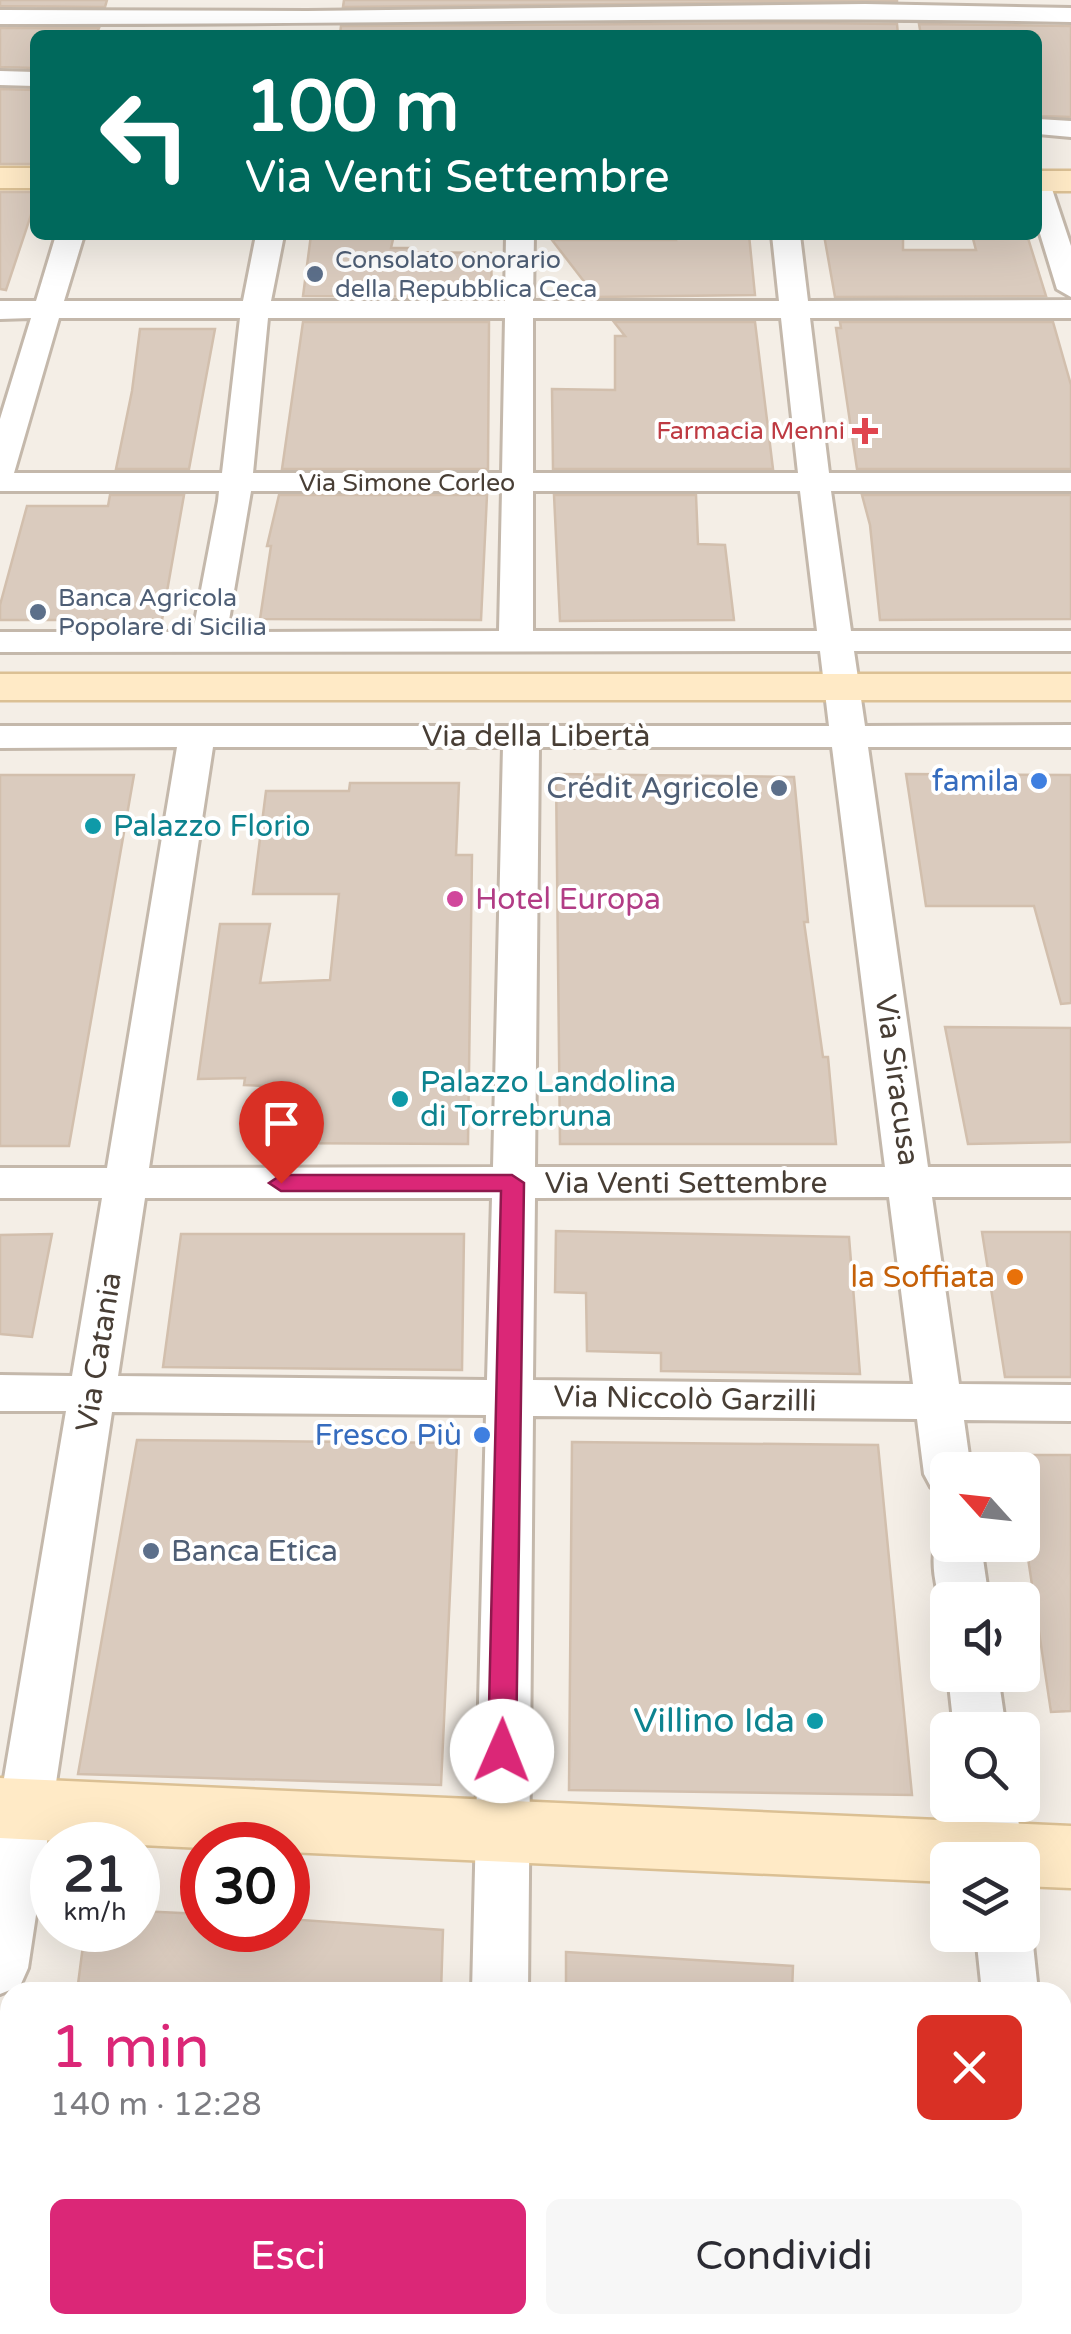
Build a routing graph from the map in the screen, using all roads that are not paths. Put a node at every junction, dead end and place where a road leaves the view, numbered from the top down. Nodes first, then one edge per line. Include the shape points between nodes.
1 (863, 5) edge
2 (938, 16) edge
3 (1071, 16) edge
4 (0, 17) edge
5 (757, 17) edge
6 (307, 18) edge
7 (133, 26) edge
8 (526, 26) edge
9 (870, 30) edge
10 (0, 78) edge
11 (30, 79) edge
12 (1042, 127) edge
13 (1071, 129) edge
14 (0, 178) edge
15 (30, 178) edge
16 (1071, 181) edge
17 (1042, 183) edge
18 (1042, 196) edge
19 (68, 240) edge
20 (269, 240) edge
21 (520, 240) edge
22 (787, 240) edge
23 (1071, 289) edge
24 (517, 309) junction
25 (794, 309) junction
26 (1071, 309) edge
27 (0, 310) edge
28 (46, 310) junction
29 (255, 311) junction
30 (0, 470) edge
31 (814, 481) junction
32 (0, 482) edge
33 (517, 482) junction
34 (1071, 482) edge
35 (236, 483) junction
36 (0, 642) edge
37 (208, 642) junction
38 (516, 642) junction
39 (836, 642) junction
40 (1071, 642) edge
41 (842, 686) junction
42 (1071, 686) edge
43 (0, 687) edge
44 (0, 736) edge
45 (197, 736) junction
46 (520, 736) junction
47 (850, 736) junction
48 (1071, 736) edge
49 (1071, 1182) edge
50 (0, 1183) edge
51 (512, 1183) junction
52 (911, 1183) junction
53 (126, 1184) junction
54 (0, 1393) edge
55 (93, 1394) junction
56 (508, 1397) junction
57 (938, 1402) junction
58 (1071, 1403) edge
59 (945, 1452) edge
60 (12, 1809) edge
61 (501, 1830) junction
62 (994, 1839) edge
63 (1071, 1857) edge
64 (1006, 1952) edge
65 (0, 1968) edge
66 (500, 1982) edge
67 (1009, 1982) edge

1 - 2 street
1 - 5 street
1 - 9 street
2 - 3 street
4 - 7 street
5 - 8 street
6 - 7 street
6 - 8 street
10 - 11 street
12 - 13 street
14 - 15 street
16 - 17 street
18 - 23 street
19 - 28 street
20 - 29 street
21 - 24 street
22 - 25 street, Via Siracusa
24 - 25 street
24 - 29 street
24 - 33 street
25 - 26 street
25 - 31 street, Via Siracusa
27 - 28 street
28 - 29 street
28 - 30 street
29 - 35 street
31 - 33 street, Via Simone Corleo
31 - 34 street, Via Simone Corleo
31 - 39 street, Via Siracusa
32 - 35 street, Via Simone Corleo
33 - 35 street, Via Simone Corleo
33 - 38 street
35 - 37 street
36 - 37 street
37 - 38 street
38 - 39 street
39 - 40 street
39 - 41 street, Via Siracusa
41 - 42 street, Via della Libertà
41 - 43 street, Via della Libertà
41 - 47 street, Via Siracusa
44 - 45 street, Via della Libertà
45 - 46 street, Via della Libertà
45 - 53 street, Via Catania
46 - 47 street, Via della Libertà
46 - 51 street
47 - 48 street, Via della Libertà
47 - 52 street, Via Siracusa
49 - 52 street, Via Venti Settembre
50 - 53 street, Via Venti Settembre
51 - 52 street, Via Venti Settembre
51 - 53 street, Via Venti Settembre
51 - 56 street
52 - 57 street, Via Siracusa
53 - 55 street, Via Catania
54 - 55 street, Via Niccolò Garzilli
55 - 56 street, Via Niccolò Garzilli
55 - 60 street, Via Catania
56 - 57 street, Via Niccolò Garzilli
56 - 61 street
57 - 58 street, Via Niccolò Garzilli
57 - 59 street, Via Siracusa
60 - 61 street
60 - 65 street, Via Catania
61 - 62 street
61 - 66 street
62 - 63 street
64 - 67 street

